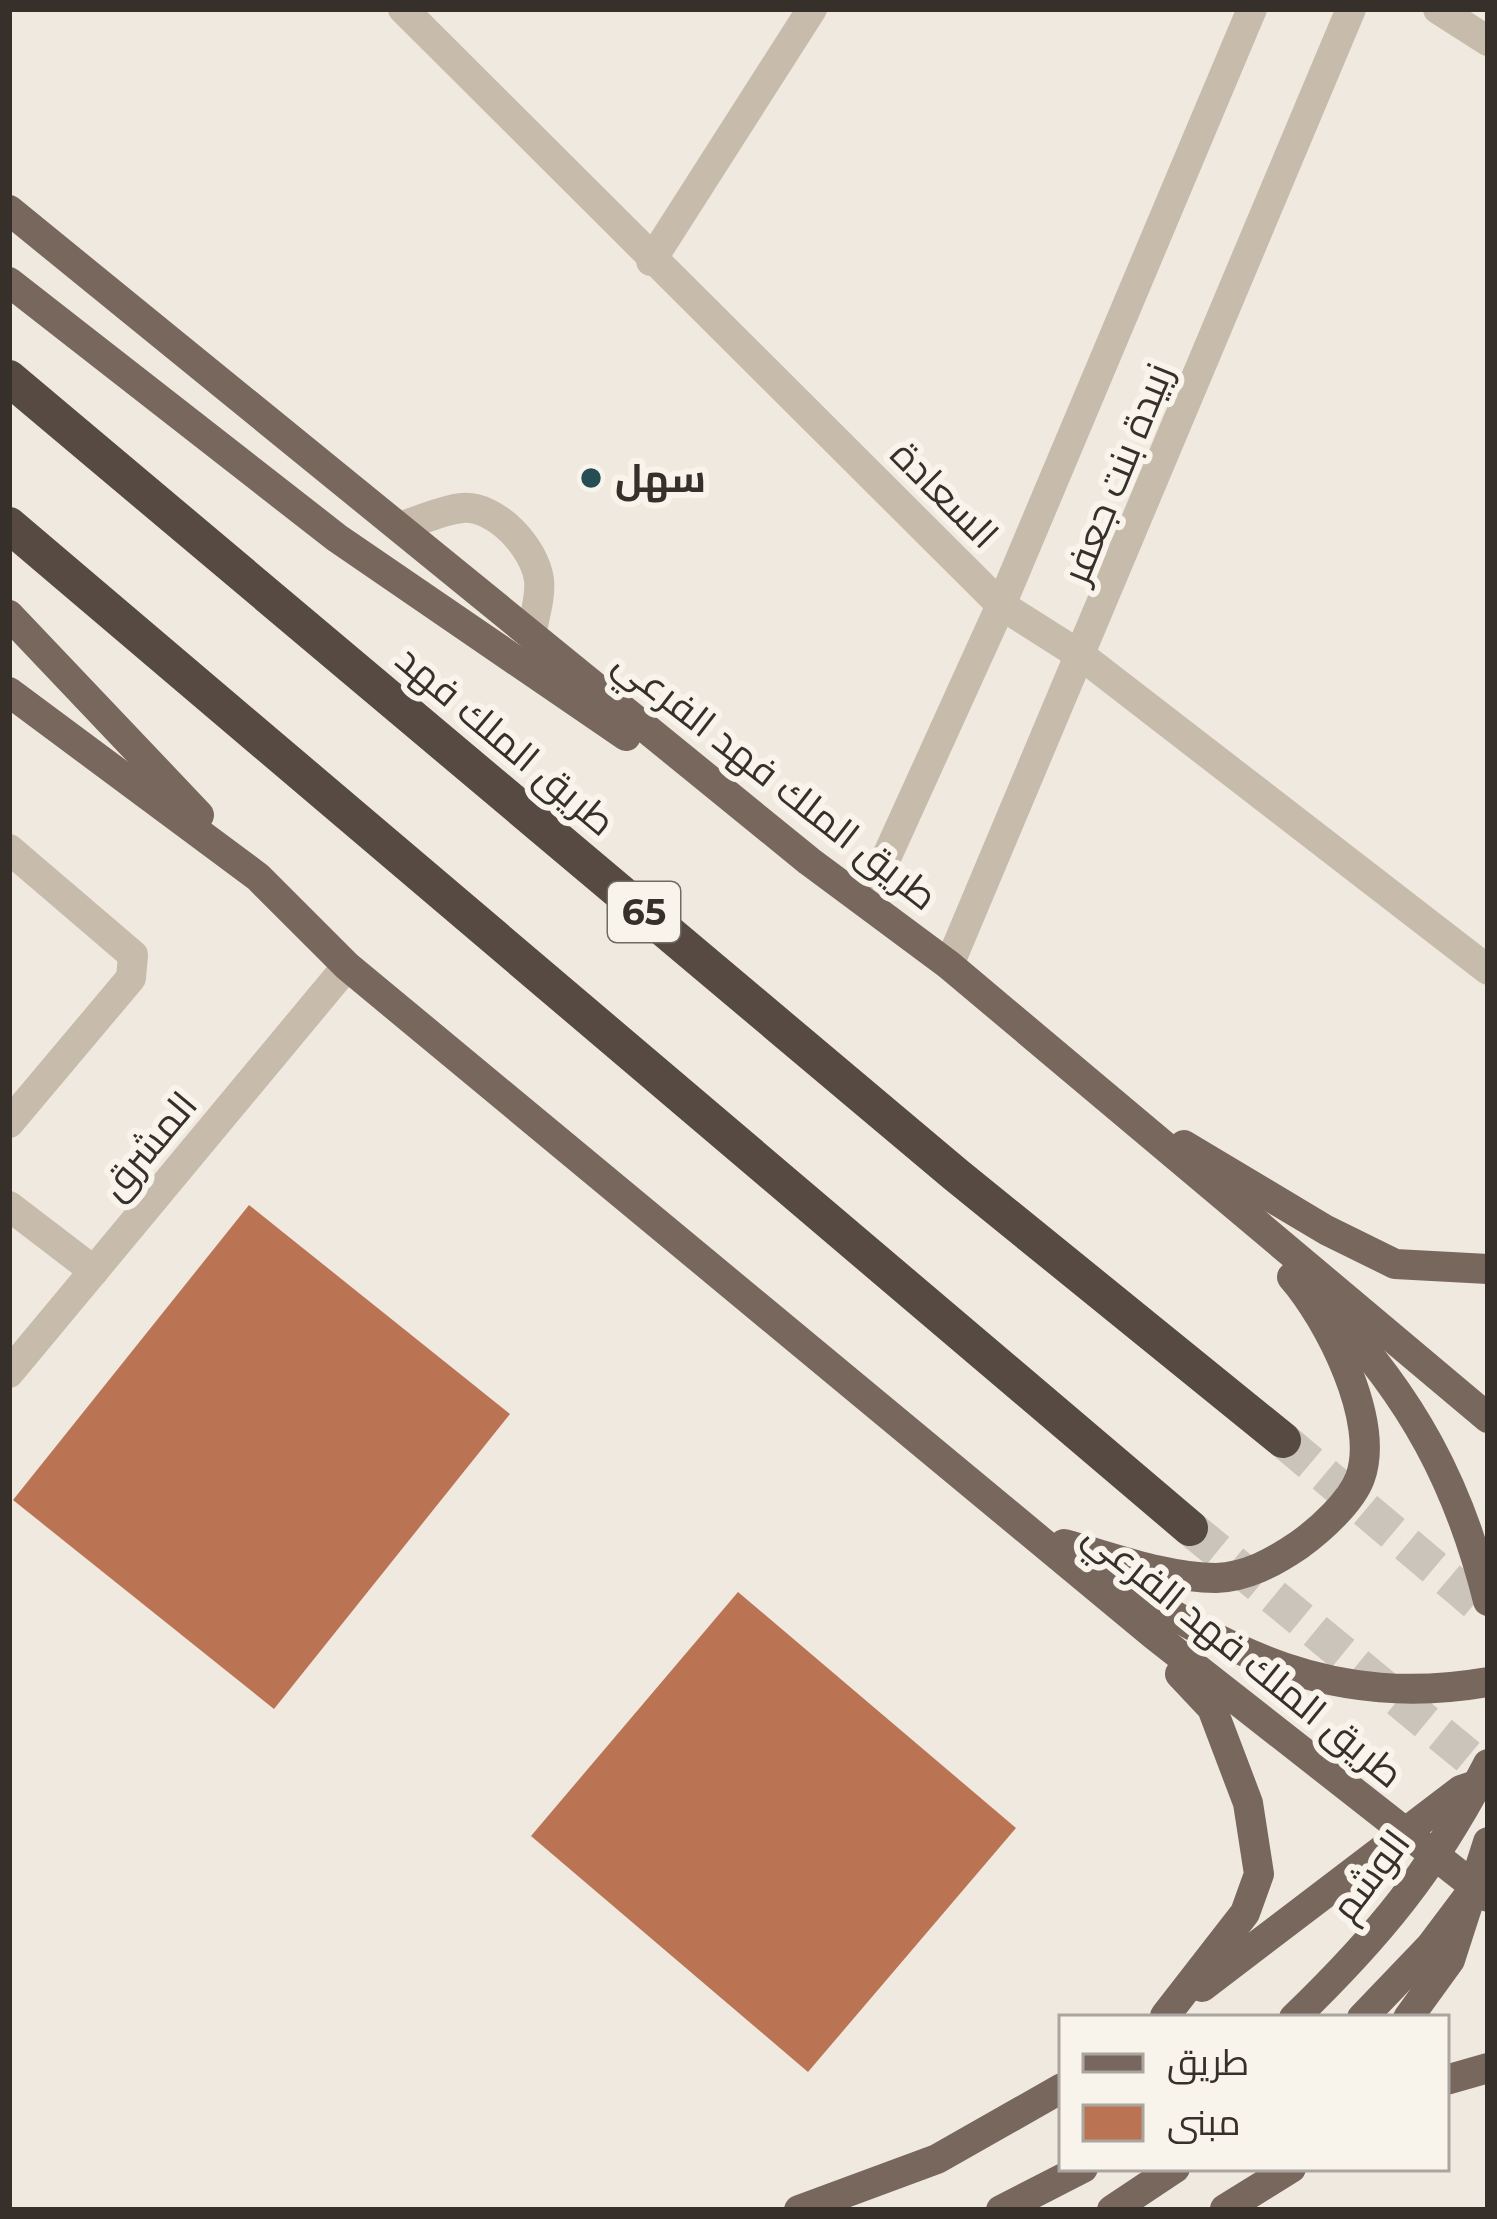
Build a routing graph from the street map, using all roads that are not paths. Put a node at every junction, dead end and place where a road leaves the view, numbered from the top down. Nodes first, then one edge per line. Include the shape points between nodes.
1 (403, 9) edge
2 (812, 9) edge
3 (1252, 9) edge
4 (1351, 9) edge
5 (1438, 9) edge
6 (1488, 41) edge
7 (9, 210) edge
8 (651, 261) junction
9 (9, 281) edge
10 (9, 378) edge
11 (9, 525) edge
12 (399, 527) junction
13 (1001, 605) junction
14 (9, 615) edge
15 (531, 635) junction
16 (1083, 657) junction
17 (9, 692) edge
18 (9, 849) edge
19 (809, 862) junction
20 (258, 877) junction
21 (867, 900) junction
22 (949, 964) junction
23 (347, 966) junction
24 (1488, 970) edge
25 (1106, 1098) junction
26 (9, 1123) edge
27 (1221, 1196) junction
28 (9, 1206) edge
29 (1488, 1269) edge
30 (94, 1271) junction
31 (9, 1372) edge
32 (1488, 1418) edge
33 (895, 1419) junction
34 (1283, 1440) tunnel mouth
35 (1190, 1528) tunnel mouth
36 (1064, 1544) junction
37 (1106, 1595) junction
38 (1488, 1601) edge
39 (1488, 1682) edge
40 (1488, 1764) edge
41 (1488, 1781) edge
42 (1406, 1832) junction
43 (1488, 1842) edge
44 (1483, 1884) edge
45 (1165, 2015) edge
46 (1166, 2015) edge
47 (1297, 2015) edge
48 (1365, 2015) edge
49 (1410, 2015) edge
50 (1488, 2068) edge
51 (1449, 2079) edge
52 (1059, 2090) edge
53 (1077, 2171) edge
54 (1170, 2171) edge
55 (1266, 2171) edge
56 (1286, 2171) edge
57 (800, 2210) edge
58 (1001, 2210) edge
59 (1112, 2210) edge
60 (1225, 2210) edge

1 - 8 street, السعادة
2 - 8 street
3 - 13 street, زبيدة بنت جعفر
4 - 16 street, زبيدة بنت جعفر
5 - 6 street
7 - 12 main road, طريق الملك فهد الفرعي
8 - 13 street, السعادة
9 - 19 main road via 338,538
10 - 34 highway, طريق الملك فهد / 65
11 - 35 highway
12 - 15 main road, طريق الملك فهد الفرعي
12 - 15 street via 463,508 506,527 531,553 539,581
13 - 16 street, السعادة
13 - 21 street, زبيدة بنت جعفر
14 - 20 main road
15 - 19 main road, طريق الملك فهد الفرعي
16 - 22 street, زبيدة بنت جعفر
16 - 24 street, السعادة
17 - 20 main road, طريق الملك فهد الفرعي
18 - 26 street via 134,955 131,979
19 - 21 main road, طريق الملك فهد الفرعي
20 - 23 main road, طريق الملك فهد الفرعي
21 - 22 main road, طريق الملك فهد الفرعي
22 - 25 main road, طريق الملك فهد الفرعي
23 - 30 street, المشرق
23 - 33 main road, طريق الملك فهد الفرعي
25 - 27 main road, طريق الملك فهد الفرعي
25 - 29 main road via 1395,1264
27 - 32 main road, طريق الملك فهد الفرعي
27 - 36 main road via 1318,1307 1365,1434 1360,1478 1310,1537 1268,1566 1218,1578
27 - 38 main road via 1373,1356 1427,1433 1474,1543
28 - 30 street
30 - 31 street, المشرق
33 - 36 main road
33 - 37 main road, طريق الملك فهد الفرعي
36 - 39 main road via 1202,1636 1278,1669 1372,1686
37 - 42 main road, طريق الملك فهد الفرعي
37 - 45 main road via 1212,1708 1248,1803 1259,1874 1245,1913
40 - 47 main road, الوشم, bridge via 1379,1935
41 - 42 main road via 1462,1790
42 - 44 main road, طريق الملك فهد الفرعي
42 - 46 main road
43 - 44 main road
44 - 48 main road, bridge
44 - 49 main road via 1450,1960
50 - 51 main road
52 - 57 main road via 937,2159
53 - 58 main road
54 - 59 main road
55 - 60 main road
56 - 60 main road

